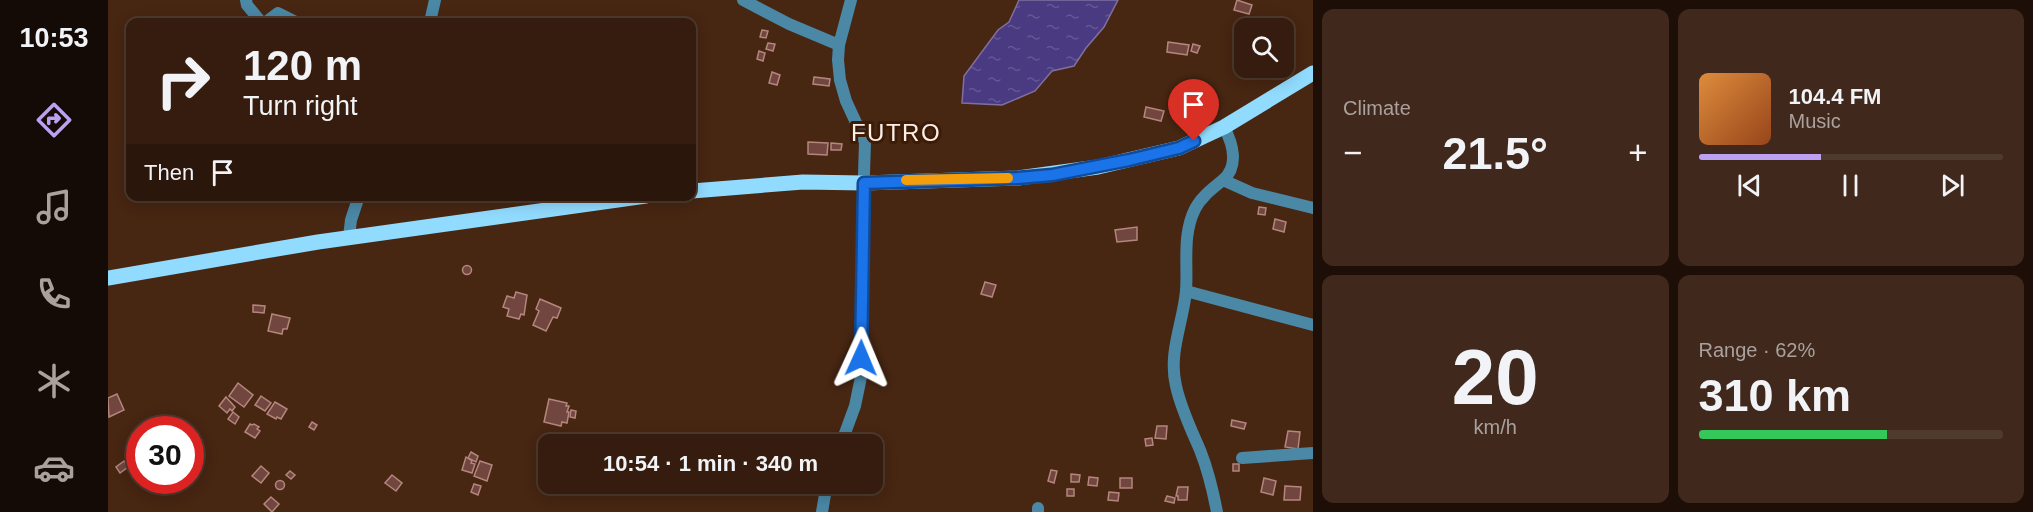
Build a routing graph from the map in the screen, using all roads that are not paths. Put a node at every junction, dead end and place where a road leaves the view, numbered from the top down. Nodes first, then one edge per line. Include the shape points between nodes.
1 (246, 0) edge
2 (435, 0) edge
3 (742, 0) edge
4 (851, 0) edge
5 (257, 18) edge
6 (271, 18) edge
7 (288, 18) edge
8 (431, 18) edge
9 (839, 45) junction
10 (1313, 73) edge
11 (1224, 127) junction
12 (1223, 180) junction
13 (864, 183) junction
14 (696, 190) edge
15 (357, 201) edge
16 (610, 201) edge
17 (1313, 208) edge
18 (349, 237) junction
19 (108, 278) edge
20 (1186, 291) junction
21 (1313, 325) edge
22 (845, 434) edge
23 (1313, 453) edge
24 (1242, 458) dead end
25 (825, 494) edge
26 (822, 512) edge
27 (1217, 512) edge

1 - 5 street
2 - 8 street
3 - 9 street
4 - 9 street
6 - 7 street via 278,13
9 - 13 street via 842,90 865,142
10 - 11 main road
11 - 12 street via 1233,154 1232,169
11 - 13 main road via 1179,148 1052,175
12 - 17 street via 1245,190
12 - 20 street via 1204,196 1192,216 1186,246
13 - 14 main road via 803,182
13 - 22 street via 861,378
15 - 18 street
16 - 18 main road
18 - 19 main road
20 - 21 street
20 - 27 street via 1173,362 1175,384
23 - 24 street
25 - 26 street

